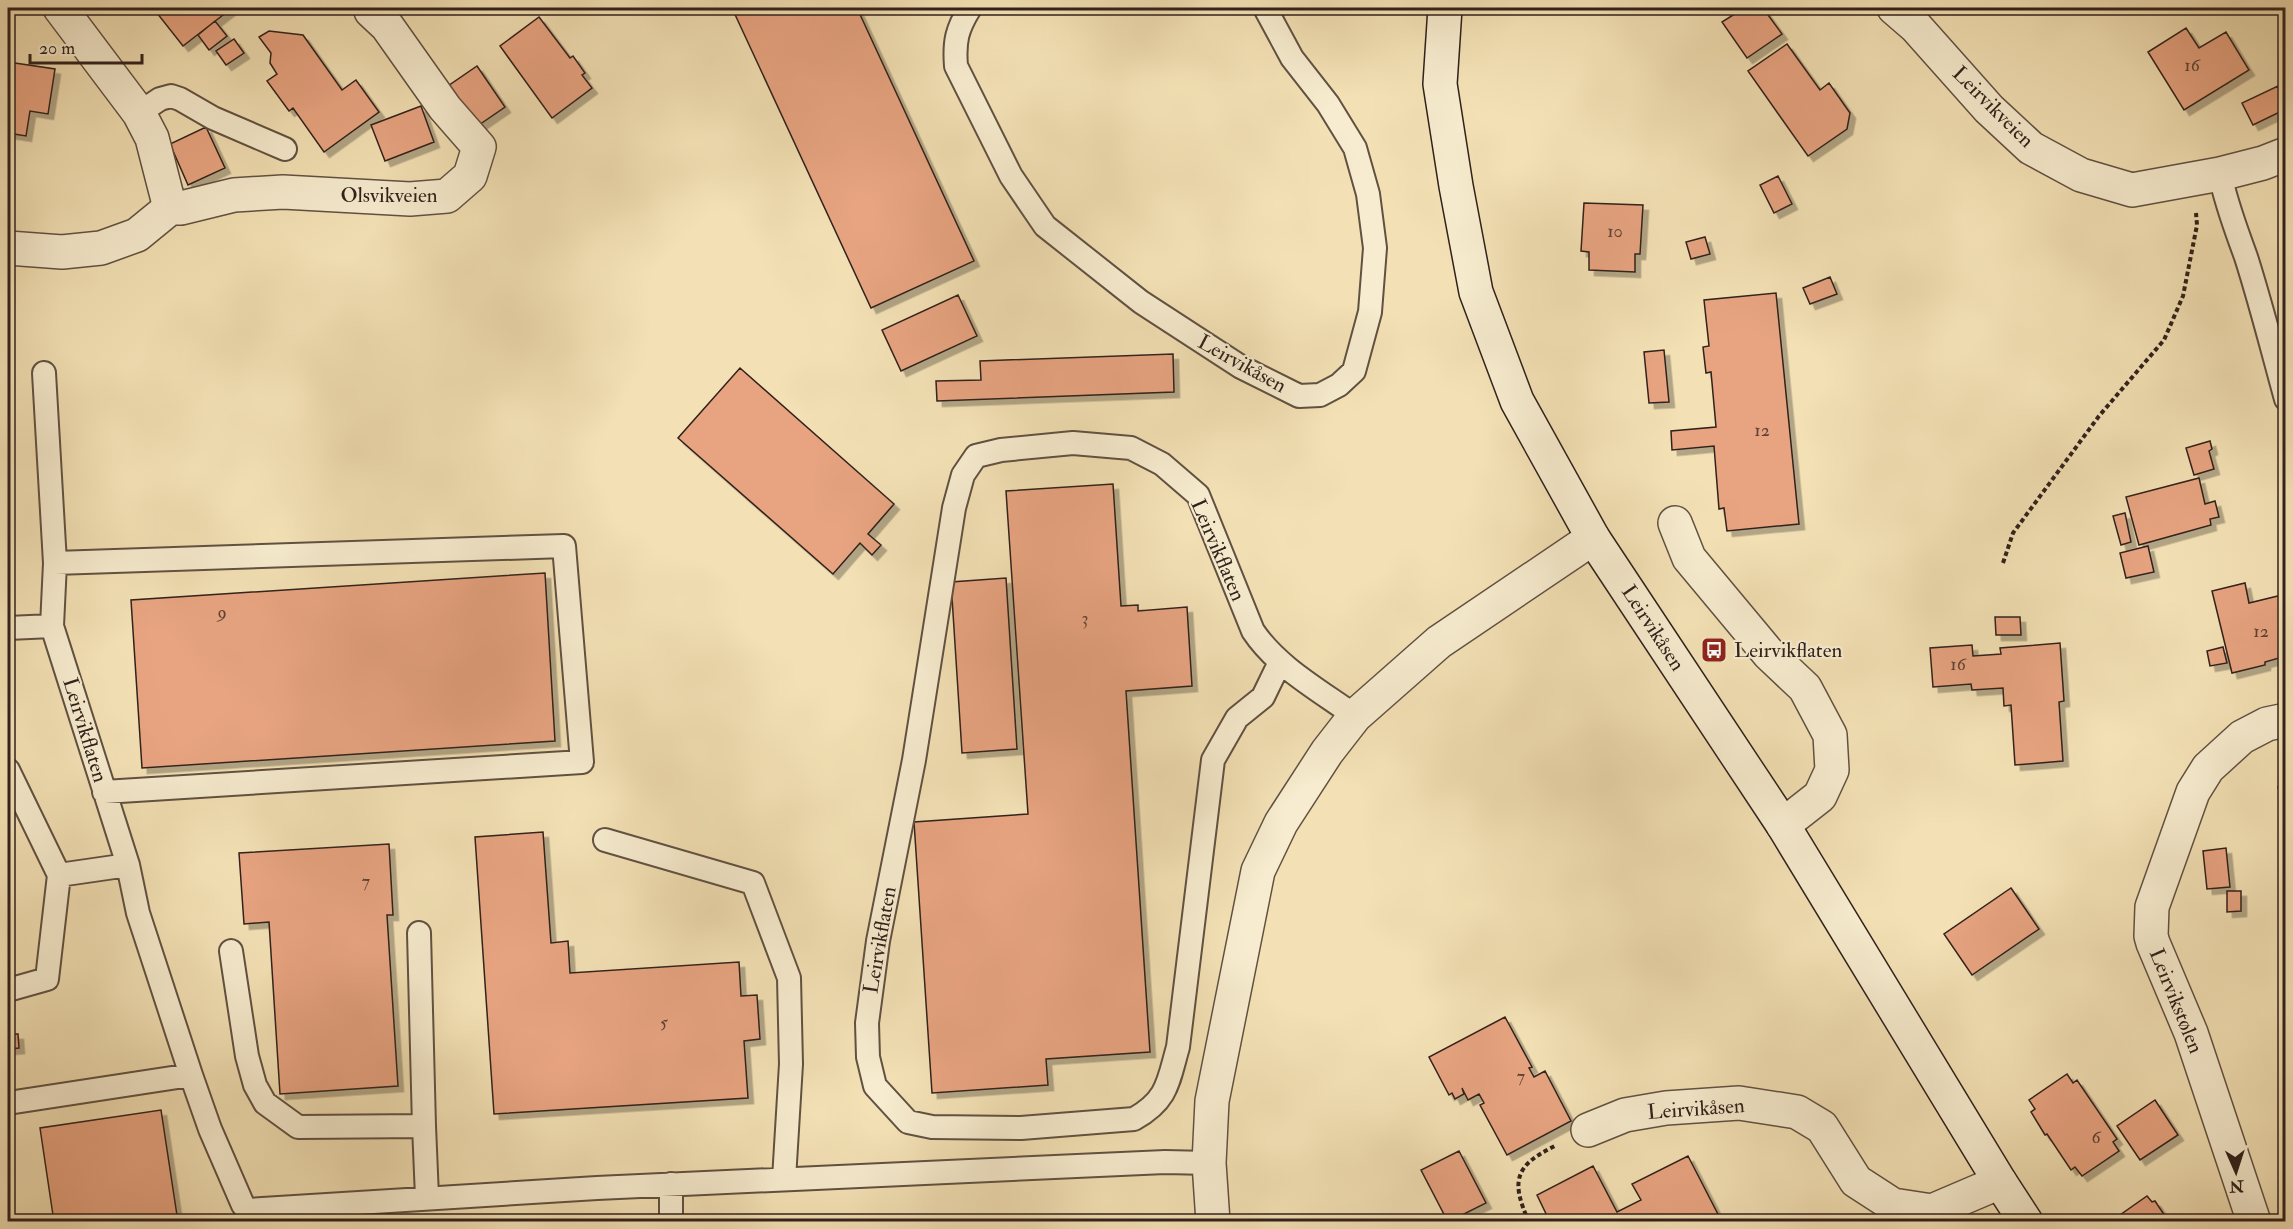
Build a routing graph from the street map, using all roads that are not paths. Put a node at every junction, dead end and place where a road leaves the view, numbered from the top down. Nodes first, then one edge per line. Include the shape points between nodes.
1 (60, 8) edge
2 (970, 8) edge
3 (1265, 8) edge
4 (1445, 8) edge
5 (371, 11) dead end
6 (1914, 14) edge
7 (139, 113) junction
8 (285, 149) dead end
9 (2286, 154) edge
10 (2206, 177) junction
11 (170, 208) junction
12 (8, 248) edge
13 (2278, 336) edge
14 (44, 374) dead end
15 (2286, 399) edge
16 (1675, 523) dead end
17 (1593, 538) junction
18 (55, 563) junction
19 (52, 626) junction
20 (8, 628) edge
21 (1281, 662) junction
22 (1355, 716) junction
23 (2286, 720) edge
24 (8, 770) edge
25 (104, 792) junction
26 (1783, 825) junction
27 (605, 840) dead end
28 (128, 865) junction
29 (59, 875) junction
30 (419, 933) dead end
31 (231, 951) dead end
32 (8, 990) edge
33 (190, 1075) junction
34 (8, 1103) edge
35 (424, 1126) junction
36 (1588, 1130) road end
37 (1209, 1162) junction
38 (784, 1179) junction
39 (2000, 1182) junction
40 (671, 1184) junction
41 (427, 1197) junction
42 (247, 1216) edge
43 (671, 1221) edge
44 (1212, 1221) edge
45 (2026, 1221) edge
46 (2254, 1221) edge

1 - 7 street
2 - 3 lane, Leirvikåsen via 959,26 954,46 956,66 1011,176 1045,226 1141,302 1241,367 1299,396 1320,395 1354,371 1370,312 1375,248 1368,194 1355,148 1329,104 1292,58
4 - 17 street, Leirvikåsen via 1440,84 1476,292 1517,401
5 - 11 street, Olsvikveien via 387,26 479,147 470,176 447,196 410,200 283,192 234,195
6 - 10 street, Leirvikveien via 1989,109 2031,148 2081,176 2132,190
7 - 8 lane via 171,96
7 - 11 street via 152,138
9 - 10 street, Leirvikveien
10 - 13 lane via 2227,207
11 - 12 street via 138,235 101,248 62,252
13 - 15 lane
14 - 18 lane, Leirvikflaten
16 - 26 street via 1689,558 1769,654 1805,688 1830,735 1832,770 1820,796
17 - 22 street via 1439,642
17 - 26 street, Leirvikåsen
18 - 19 lane, Leirvikflaten
18 - 25 lane via 564,546 582,762
19 - 20 lane
19 - 25 lane, Leirvikflaten
21 - 21 lane, Leirvikflaten via 1253,631 1198,495 1162,464 1131,448 1073,443 976,456 963,475 954,508 867,1023 868,1057 875,1086 908,1122 932,1127 1021,1128 1134,1119 1149,1111 1166,1092 1178,1047 1213,760 1237,718 1263,697
21 - 22 lane, Leirvikflaten
22 - 37 street via 1281,823 1258,871 1212,1101
23 - 46 street, Leirvikstølen via 2267,724 2242,737 2208,768 2193,792 2152,907 2152,943 2191,1033
24 - 29 lane
25 - 28 lane, Leirvikflaten
26 - 39 street, Leirvikåsen
27 - 38 lane via 753,883 789,978 791,1064
28 - 29 lane
28 - 33 lane, Leirvikflaten via 138,913
29 - 32 lane via 47,979
30 - 35 lane
31 - 35 lane via 247,1056 265,1103 298,1127
33 - 34 lane
33 - 42 lane, Leirvikflaten
35 - 41 lane
36 - 39 street, Leirvikåsen via 1625,1115 1739,1103 1797,1112 1822,1127 1856,1181 1893,1205 1932,1211
37 - 38 lane, Leirvikflaten
37 - 44 street
38 - 40 lane, Leirvikflaten
39 - 45 street, Leirvikåsen
40 - 41 lane, Leirvikflaten
40 - 43 lane
41 - 42 lane, Leirvikflaten

